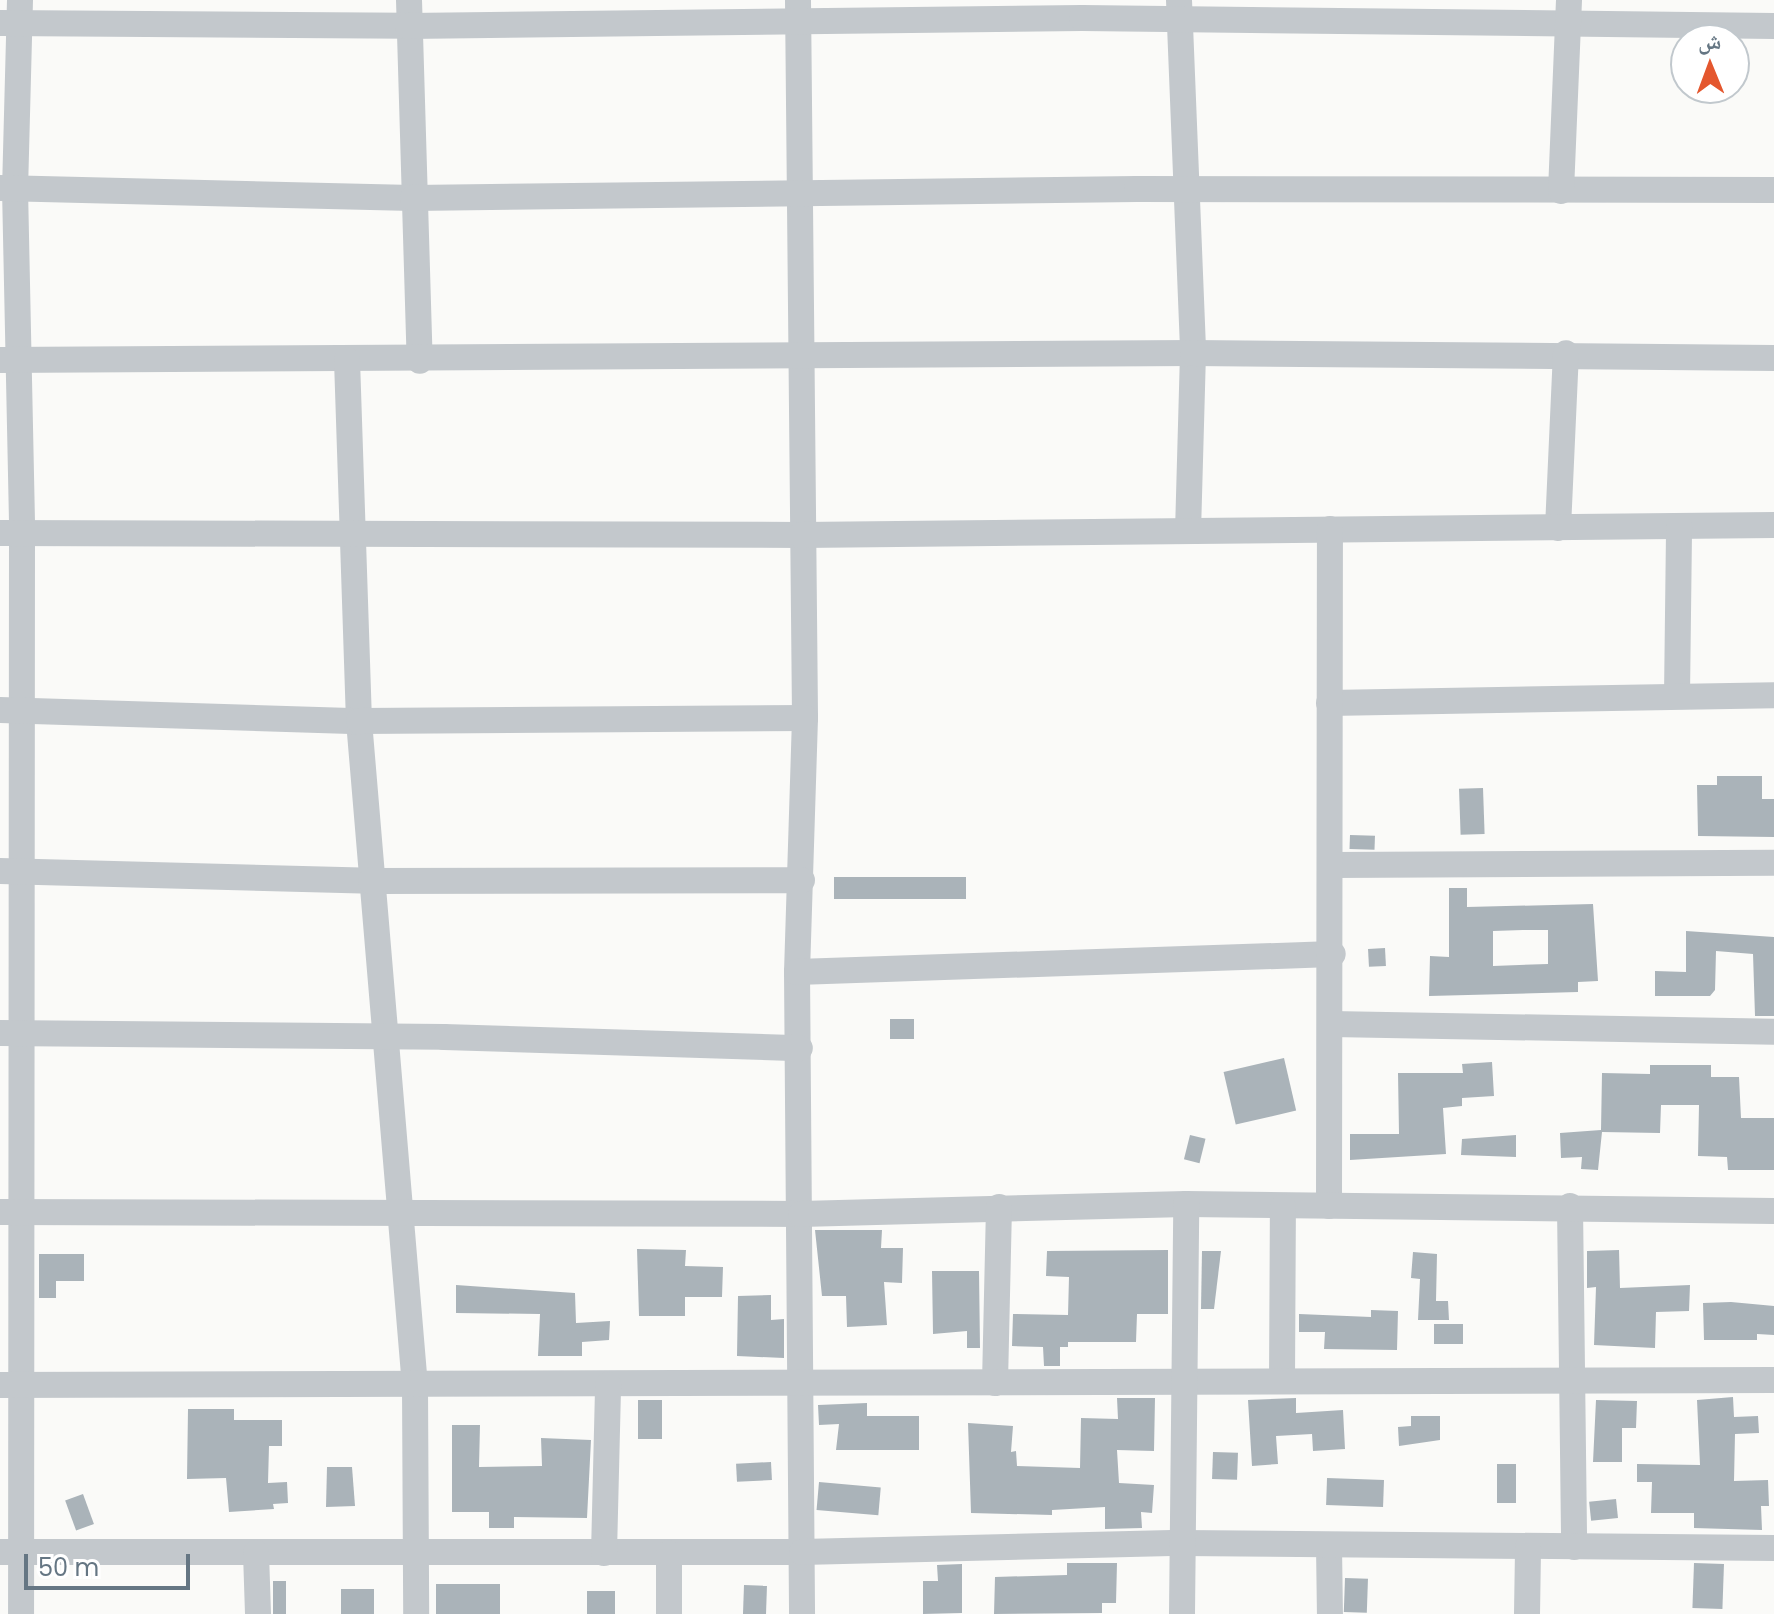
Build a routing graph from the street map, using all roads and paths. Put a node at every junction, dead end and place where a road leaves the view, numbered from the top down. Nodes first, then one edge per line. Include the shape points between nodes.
1 (1082, 9) edge
2 (1179, 10) edge
3 (1569, 11) edge
4 (798, 12) edge
5 (408, 13) edge
6 (13, 15) edge
7 (1774, 26) edge
8 (7, 188) edge
9 (1189, 188) junction
10 (1774, 190) edge
11 (1561, 191) junction
12 (802, 194) junction
13 (413, 198) junction
14 (1193, 353) junction
15 (1566, 353) junction
16 (802, 356) junction
17 (1774, 358) edge
18 (8, 360) edge
19 (347, 360) junction
20 (420, 361) junction
21 (1774, 525) edge
22 (1188, 527) junction
23 (1679, 527) junction
24 (1558, 528) junction
25 (1330, 529) junction
26 (11, 533) edge
27 (354, 533) junction
28 (801, 535) junction
29 (1774, 695) edge
30 (1677, 696) junction
31 (1329, 703) junction
32 (11, 710) edge
33 (805, 718) junction
34 (359, 721) junction
35 (1774, 863) edge
36 (1333, 865) junction
37 (10, 872) edge
38 (802, 880) junction
39 (371, 881) junction
40 (1333, 954) junction
41 (797, 972) junction
42 (1331, 1024) junction
43 (1774, 1032) edge
44 (12, 1033) edge
45 (386, 1038) junction
46 (800, 1048) junction
47 (1186, 1204) junction
48 (1329, 1206) junction
49 (1570, 1206) junction
50 (999, 1207) junction
51 (1283, 1207) junction
52 (1774, 1211) edge
53 (12, 1212) edge
54 (400, 1214) junction
55 (801, 1214) junction
56 (1186, 1379) junction
57 (1571, 1379) junction
58 (1774, 1380) edge
59 (1282, 1381) junction
60 (995, 1383) junction
61 (11, 1385) edge
62 (608, 1385) junction
63 (801, 1386) junction
64 (415, 1387) junction
65 (1182, 1543) junction
66 (1329, 1546) junction
67 (1528, 1547) junction
68 (1574, 1547) junction
69 (1774, 1548) edge
70 (802, 1552) junction
71 (11, 1553) edge
72 (256, 1553) junction
73 (415, 1553) junction
74 (604, 1553) junction
75 (669, 1553) junction
76 (21, 1614) edge
77 (258, 1614) edge
78 (416, 1614) edge
79 (669, 1614) edge
80 (802, 1614) edge
81 (1182, 1614) edge
82 (1330, 1614) edge
83 (1527, 1614) edge

1 - 2 street
1 - 4 street
2 - 3 street
2 - 9 street
3 - 7 street
3 - 11 street
4 - 5 street
4 - 12 street
5 - 6 street
5 - 13 street
6 - 8 street
8 - 13 street
8 - 18 street
9 - 11 street
9 - 12 street
9 - 14 street
10 - 11 street
12 - 13 street
12 - 16 street
13 - 20 street
14 - 15 street
14 - 16 street
14 - 22 street
15 - 17 street
15 - 24 street
16 - 20 street
16 - 28 street
18 - 19 street
18 - 26 street
19 - 20 street
19 - 27 street
21 - 23 street
22 - 25 street
22 - 28 street
23 - 24 street
23 - 30 street
24 - 25 street
25 - 31 street
26 - 27 street
26 - 32 street
27 - 28 street
27 - 34 street
28 - 33 street
29 - 30 street
30 - 31 street
31 - 36 street
32 - 34 street
32 - 37 street
33 - 34 street
33 - 38 street
34 - 39 street
35 - 36 street
36 - 40 street
37 - 39 street
37 - 44 street
38 - 39 street
38 - 41 street
39 - 45 street
40 - 41 street
40 - 42 street
41 - 46 street
42 - 43 street
42 - 48 street
44 - 45 street
44 - 53 street
45 - 46 street
45 - 54 street
46 - 55 street
47 - 50 street
47 - 51 street
47 - 56 street
48 - 49 street
48 - 51 street
49 - 52 street
49 - 57 street
50 - 55 street
50 - 60 street
51 - 59 street
53 - 54 street
53 - 61 street
54 - 55 street
54 - 64 street
55 - 63 street
56 - 59 street
56 - 60 street
56 - 65 street
57 - 58 street
57 - 59 street
57 - 68 street
60 - 63 street
61 - 64 street
61 - 71 street
62 - 63 street
62 - 64 street
62 - 74 street
63 - 70 street
64 - 73 street
65 - 66 street
65 - 70 street
65 - 81 street
66 - 67 street
66 - 82 street
67 - 68 street
67 - 83 street
68 - 69 street
70 - 75 street
70 - 80 street
71 - 72 street
71 - 76 street
72 - 73 street
72 - 77 street
73 - 74 street
73 - 78 street
74 - 75 street
75 - 79 street

